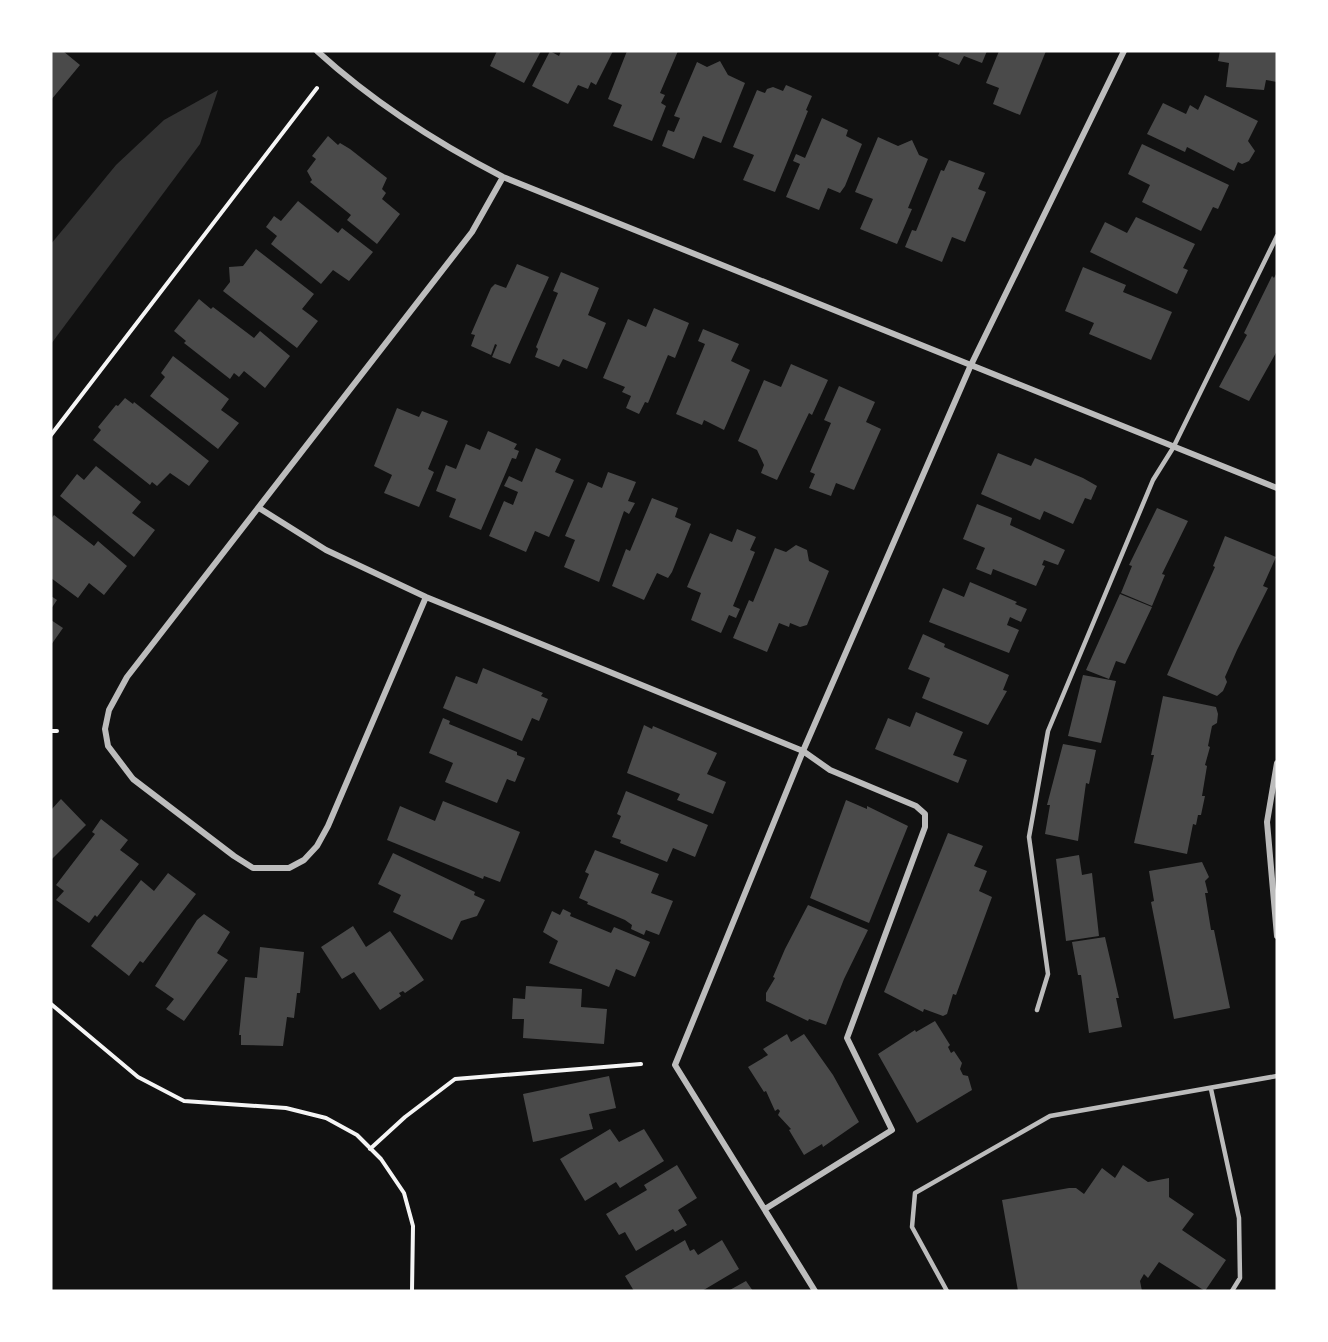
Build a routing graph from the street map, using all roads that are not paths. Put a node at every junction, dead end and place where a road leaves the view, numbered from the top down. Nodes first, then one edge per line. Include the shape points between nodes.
1 (317, 51) edge
2 (1124, 51) edge
3 (503, 177) junction
4 (1277, 236) edge
5 (970, 367) junction
6 (1173, 448) junction
7 (1277, 488) edge
8 (259, 508) junction
9 (426, 597) junction
10 (803, 751) junction
11 (1277, 763) edge
12 (1277, 936) edge
13 (1036, 1010) dead end
14 (1277, 1076) edge
15 (1211, 1089) junction
16 (765, 1209) junction
17 (815, 1291) edge
18 (947, 1291) edge
19 (1232, 1291) edge

1 - 3 street via 366,92
2 - 5 street
3 - 5 street
3 - 8 street via 472,232
4 - 6 lane
5 - 6 street
5 - 10 street
6 - 7 street
6 - 13 lane via 1153,480 1048,731 1029,837 1048,974
8 - 9 street via 326,549
8 - 9 street via 127,677 109,710 105,729 108,746 133,779 253,868 289,868 317,846
9 - 10 street
10 - 16 street via 675,1065
10 - 16 street via 830,770 916,806 926,814 925,827 847,1038 892,1130
11 - 12 street via 1267,822
14 - 15 lane
15 - 18 lane via 1050,1116 915,1193 912,1227
15 - 19 lane via 1239,1218 1240,1278
16 - 17 street

